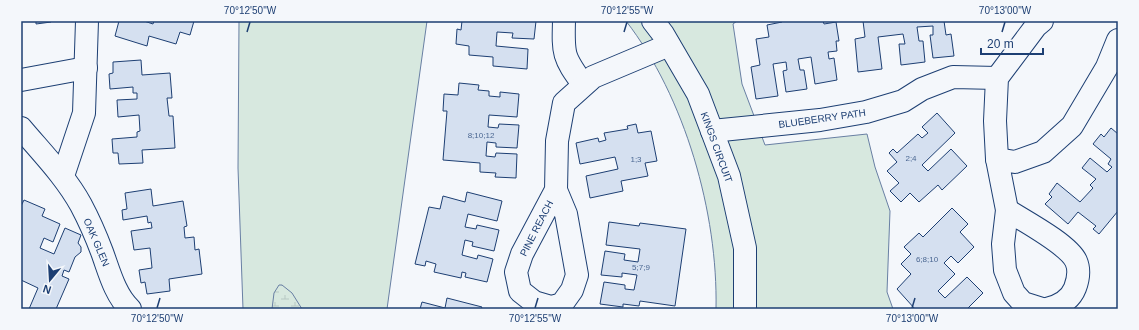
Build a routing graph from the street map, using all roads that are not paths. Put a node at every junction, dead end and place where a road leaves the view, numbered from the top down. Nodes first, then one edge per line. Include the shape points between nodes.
1 (87, 21) edge
2 (564, 21) edge
3 (653, 21) edge
4 (1042, 21) edge
5 (1118, 40) edge
6 (669, 45) junction
7 (86, 68) junction
8 (998, 78) junction
9 (21, 80) edge
10 (583, 84) junction
11 (21, 128) edge
12 (712, 131) junction
13 (997, 159) junction
14 (63, 176) junction
15 (556, 190) junction
16 (1007, 210) junction
17 (130, 309) edge
18 (745, 309) edge
19 (1042, 309) edge
20 (1047, 309) edge

1 - 7 street
2 - 10 street via 563,44 566,61
3 - 6 street, KINGS CIRCUIT
4 - 8 street
5 - 13 street via 1107,67 1072,126 1043,152 1015,162
6 - 10 street, PINE REACH via 593,77
6 - 12 street, KINGS CIRCUIT via 698,94
7 - 9 street
7 - 14 street via 84,113
8 - 12 street, BLUEBERRY PATH via 953,77 922,89 903,101 866,112 820,120
8 - 13 street via 995,121
10 - 15 street, PINE REACH via 564,103 557,141
11 - 14 street, OAK GLEN
12 - 18 street, KINGS CIRCUIT via 729,176 745,248
13 - 16 street
14 - 17 street, OAK GLEN via 95,234 116,289 124,304
15 - 15 street, PINE REACH via 566,214 577,275 572,290 562,304 550,307 534,302 520,291 516,272 522,254
16 - 19 street via 1003,244 1005,270 1014,293 1023,303
16 - 20 street via 1069,251 1077,262 1078,277 1074,291 1060,306

